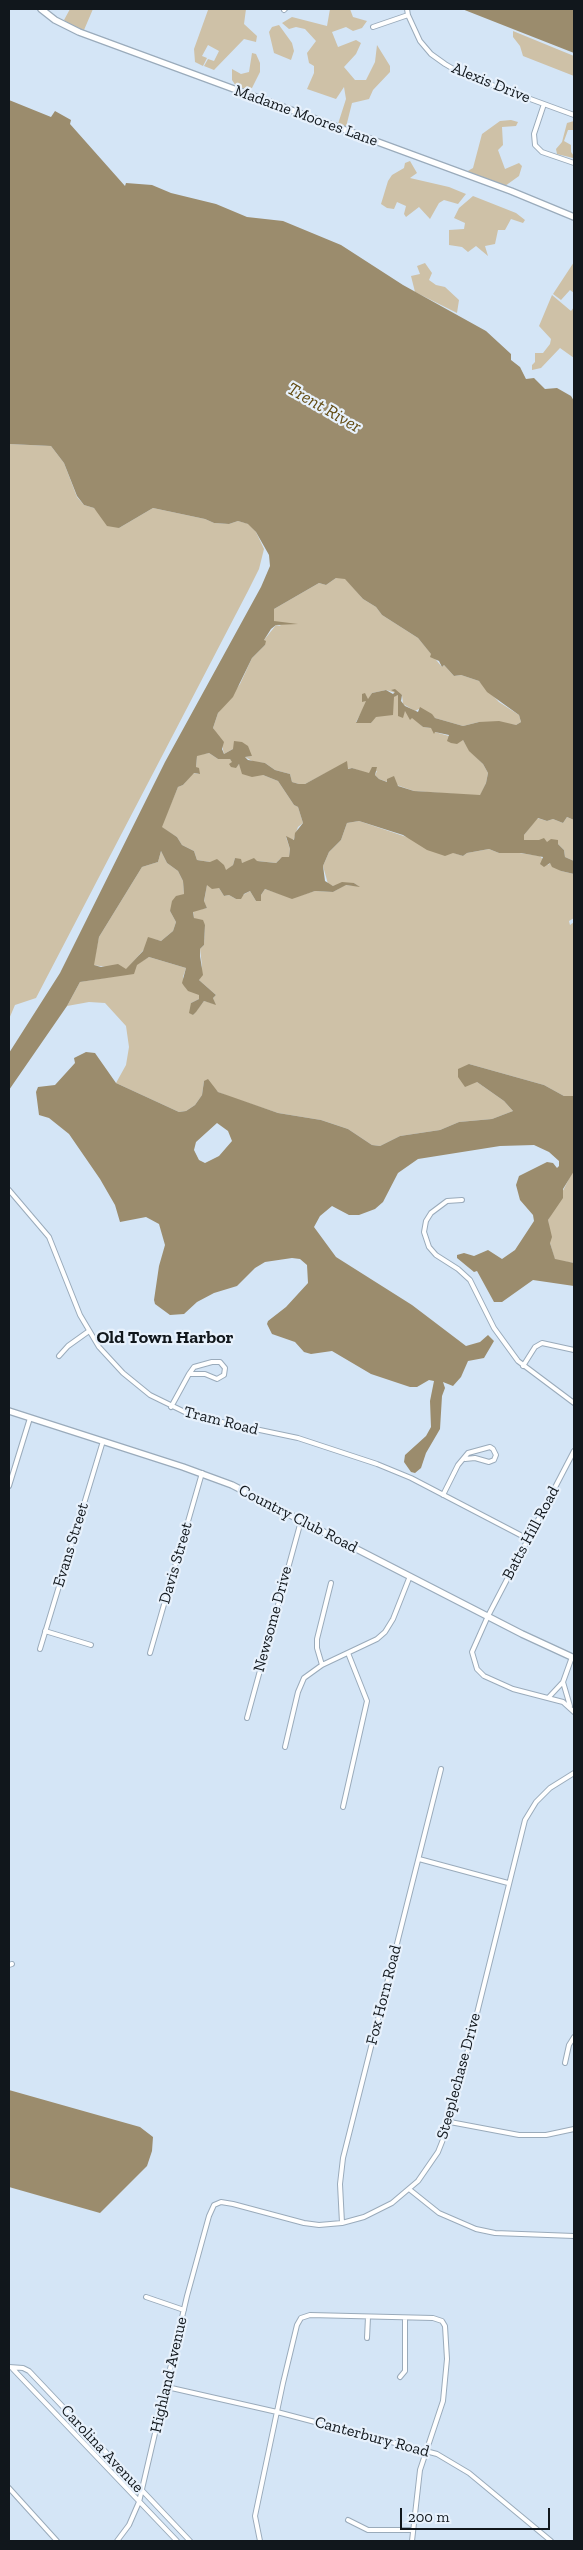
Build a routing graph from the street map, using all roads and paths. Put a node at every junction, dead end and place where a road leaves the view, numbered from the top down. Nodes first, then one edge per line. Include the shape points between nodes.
1 (40, 9) edge
2 (407, 9) edge
3 (408, 15) junction
4 (373, 27) dead end
5 (544, 104) junction
6 (574, 115) edge
7 (574, 163) edge
8 (574, 217) edge
9 (9, 1190) edge
10 (462, 1200) dead end
11 (89, 1331) junction
12 (574, 1350) edge
13 (59, 1356) dead end
14 (523, 1366) junction
15 (189, 1374) junction
16 (574, 1403) edge
17 (171, 1407) junction
18 (9, 1411) edge
19 (30, 1418) junction
20 (103, 1441) junction
21 (574, 1451) edge
22 (465, 1459) junction
23 (202, 1473) junction
24 (9, 1486) edge
25 (443, 1495) junction
26 (301, 1520) junction
27 (528, 1539) junction
28 (410, 1576) junction
29 (331, 1583) dead end
30 (488, 1616) junction
31 (46, 1630) junction
32 (91, 1645) dead end
33 (40, 1649) dead end
34 (150, 1653) dead end
35 (348, 1653) junction
36 (573, 1657) edge
37 (322, 1665) junction
38 (563, 1682) junction
39 (549, 1697) junction
40 (570, 1706) junction
41 (574, 1712) edge
42 (247, 1718) dead end
43 (285, 1747) dead end
44 (441, 1769) dead end
45 (574, 1773) edge
46 (343, 1807) dead end
47 (419, 1859) junction
48 (508, 1883) junction
49 (574, 2038) edge
50 (565, 2063) dead end
51 (450, 2122) junction
52 (574, 2129) edge
53 (409, 2190) junction
54 (214, 2205) joint
55 (342, 2223) junction
56 (574, 2236) edge
57 (146, 2297) dead end
58 (184, 2310) junction
59 (368, 2317) junction
60 (405, 2318) junction
61 (367, 2338) dead end
62 (9, 2367) edge
63 (400, 2377) dead end
64 (167, 2387) junction
65 (277, 2412) junction
66 (78, 2423) junction
67 (72, 2430) junction
68 (426, 2450) junction
69 (9, 2488) edge
70 (142, 2490) junction
71 (139, 2502) junction
72 (348, 2520) dead end
73 (412, 2530) junction
74 (57, 2541) edge
75 (117, 2541) edge
76 (177, 2541) edge
77 (190, 2541) edge
78 (260, 2541) edge
79 (412, 2541) edge
80 (551, 2541) edge

1 - 8 street, Madame Moores Lane via 79,32
2 - 3 street, Alexis Drive
3 - 4 street
3 - 5 street, Alexis Drive via 420,41 445,64 462,74
5 - 6 street, Alexis Drive
5 - 7 street via 534,134 535,145 542,152
9 - 11 street, Tram Road via 50,1237 70,1292
10 - 14 street via 447,1201 431,1213 425,1226 427,1244 436,1256 470,1280 494,1328
11 - 13 street
11 - 17 street, Tram Road via 106,1356 123,1373
12 - 14 street via 542,1342
14 - 16 street
15 - 15 street via 194,1367 212,1362 220,1362 225,1368 224,1375 217,1379 205,1374
15 - 17 street
17 - 25 street, Tram Road via 204,1420 298,1438 342,1451 406,1476
18 - 19 street, Country Club Road
19 - 20 street, Country Club Road
19 - 24 street
20 - 23 street, Country Club Road
20 - 31 street, Evans Street
21 - 27 street, Batts Hill Road
22 - 22 street via 490,1462 496,1455 494,1449 486,1447 468,1453
22 - 25 street
23 - 26 street, Country Club Road
23 - 34 street, Davis Street
25 - 27 street, Tram Road
26 - 28 street, Country Club Road
26 - 42 street, Newsome Drive
27 - 30 street, Batts Hill Road
28 - 30 street, Country Club Road
28 - 35 street via 385,1632
29 - 37 street via 317,1639
30 - 36 street, Country Club Road
30 - 39 street, Batts Hill Road via 472,1652 477,1670 497,1683
31 - 32 street
31 - 33 street, Evans Street
35 - 37 street
35 - 46 street via 367,1701
36 - 38 street
37 - 43 street via 301,1683
38 - 39 street
38 - 40 street
39 - 40 street, Batts Hill Road
40 - 41 street
44 - 47 street, Fox Horn Road
45 - 48 street, Steeplechase Drive via 550,1788 530,1811 521,1829
47 - 48 street
47 - 55 street, Fox Horn Road via 343,2158 340,2184
48 - 51 street, Steeplechase Drive
49 - 50 street
51 - 52 street via 519,2135 546,2135
51 - 53 street, Steeplechase Drive via 434,2160
53 - 55 street, Steeplechase Drive via 364,2217
53 - 56 street via 439,2213 476,2229 496,2233
54 - 55 street, Steeplechase Drive via 221,2202 233,2204 304,2223
54 - 58 street, Highland Avenue
57 - 58 street
58 - 64 street, Highland Avenue
59 - 60 street
59 - 61 street
59 - 65 street via 310,2315 301,2318 295,2330
60 - 63 street via 404,2371
60 - 68 street via 439,2319 445,2326 444,2401
62 - 66 street, Carolina Avenue via 29,2371
62 - 67 street, Carolina Avenue
64 - 65 street, Canterbury Road
64 - 70 street, Highland Avenue
65 - 68 street, Canterbury Road
65 - 78 street via 255,2516
66 - 67 street
66 - 70 street, Carolina Avenue
67 - 71 street, Carolina Avenue
68 - 73 street
68 - 80 street, Canterbury Road via 469,2473
69 - 74 street
70 - 71 street, Highland Avenue
70 - 77 street, Carolina Avenue
71 - 75 street, Highland Avenue via 129,2525
71 - 76 street, Carolina Avenue
72 - 73 street via 368,2530
73 - 79 street

